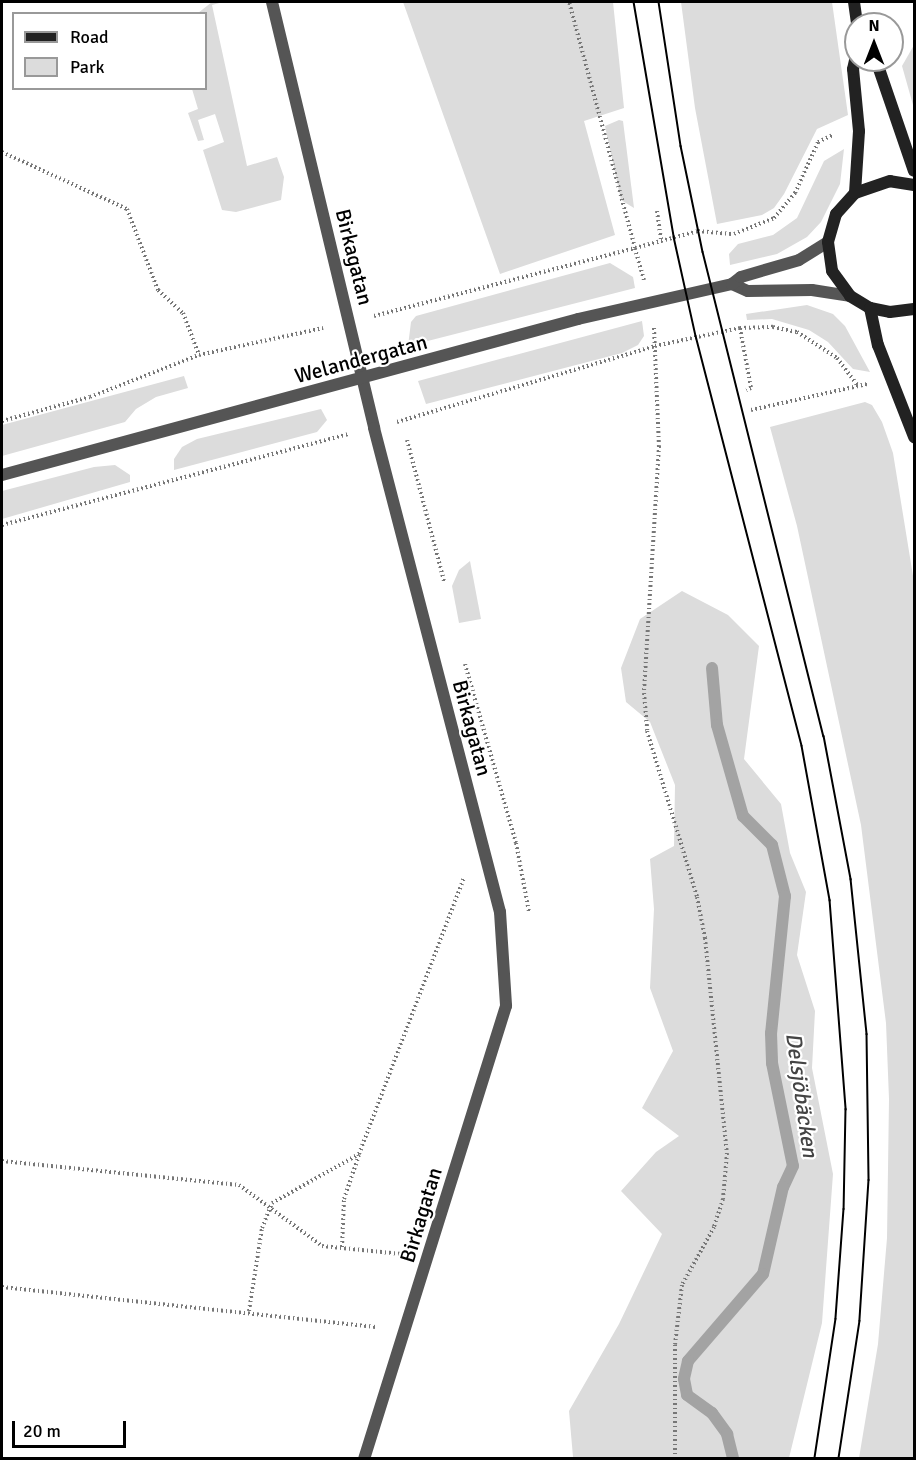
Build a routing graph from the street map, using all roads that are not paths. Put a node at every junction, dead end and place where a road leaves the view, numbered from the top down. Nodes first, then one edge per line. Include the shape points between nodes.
1 (272, 2) edge
2 (853, 72) edge
3 (880, 72) edge
4 (915, 171) edge
5 (915, 185) edge
6 (855, 193) junction
7 (828, 242) junction
8 (732, 284) junction
9 (849, 296) junction
10 (870, 308) junction
11 (915, 309) edge
12 (362, 379) junction
13 (915, 437) edge
14 (2, 475) edge
15 (364, 1458) edge

1 - 12 street, Birkagatan
2 - 6 street via 859,131
3 - 4 street
5 - 6 street via 890,181
6 - 7 street via 836,214
7 - 8 street, Welandergatan via 799,260 741,277
7 - 9 street via 832,271
8 - 9 street, Welandergatan via 748,291 812,290
8 - 12 street, Welandergatan via 650,301
9 - 10 street
10 - 11 street via 890,312
10 - 13 street via 878,345
12 - 14 street, Welandergatan
12 - 15 street, Birkagatan via 500,912 506,1006

